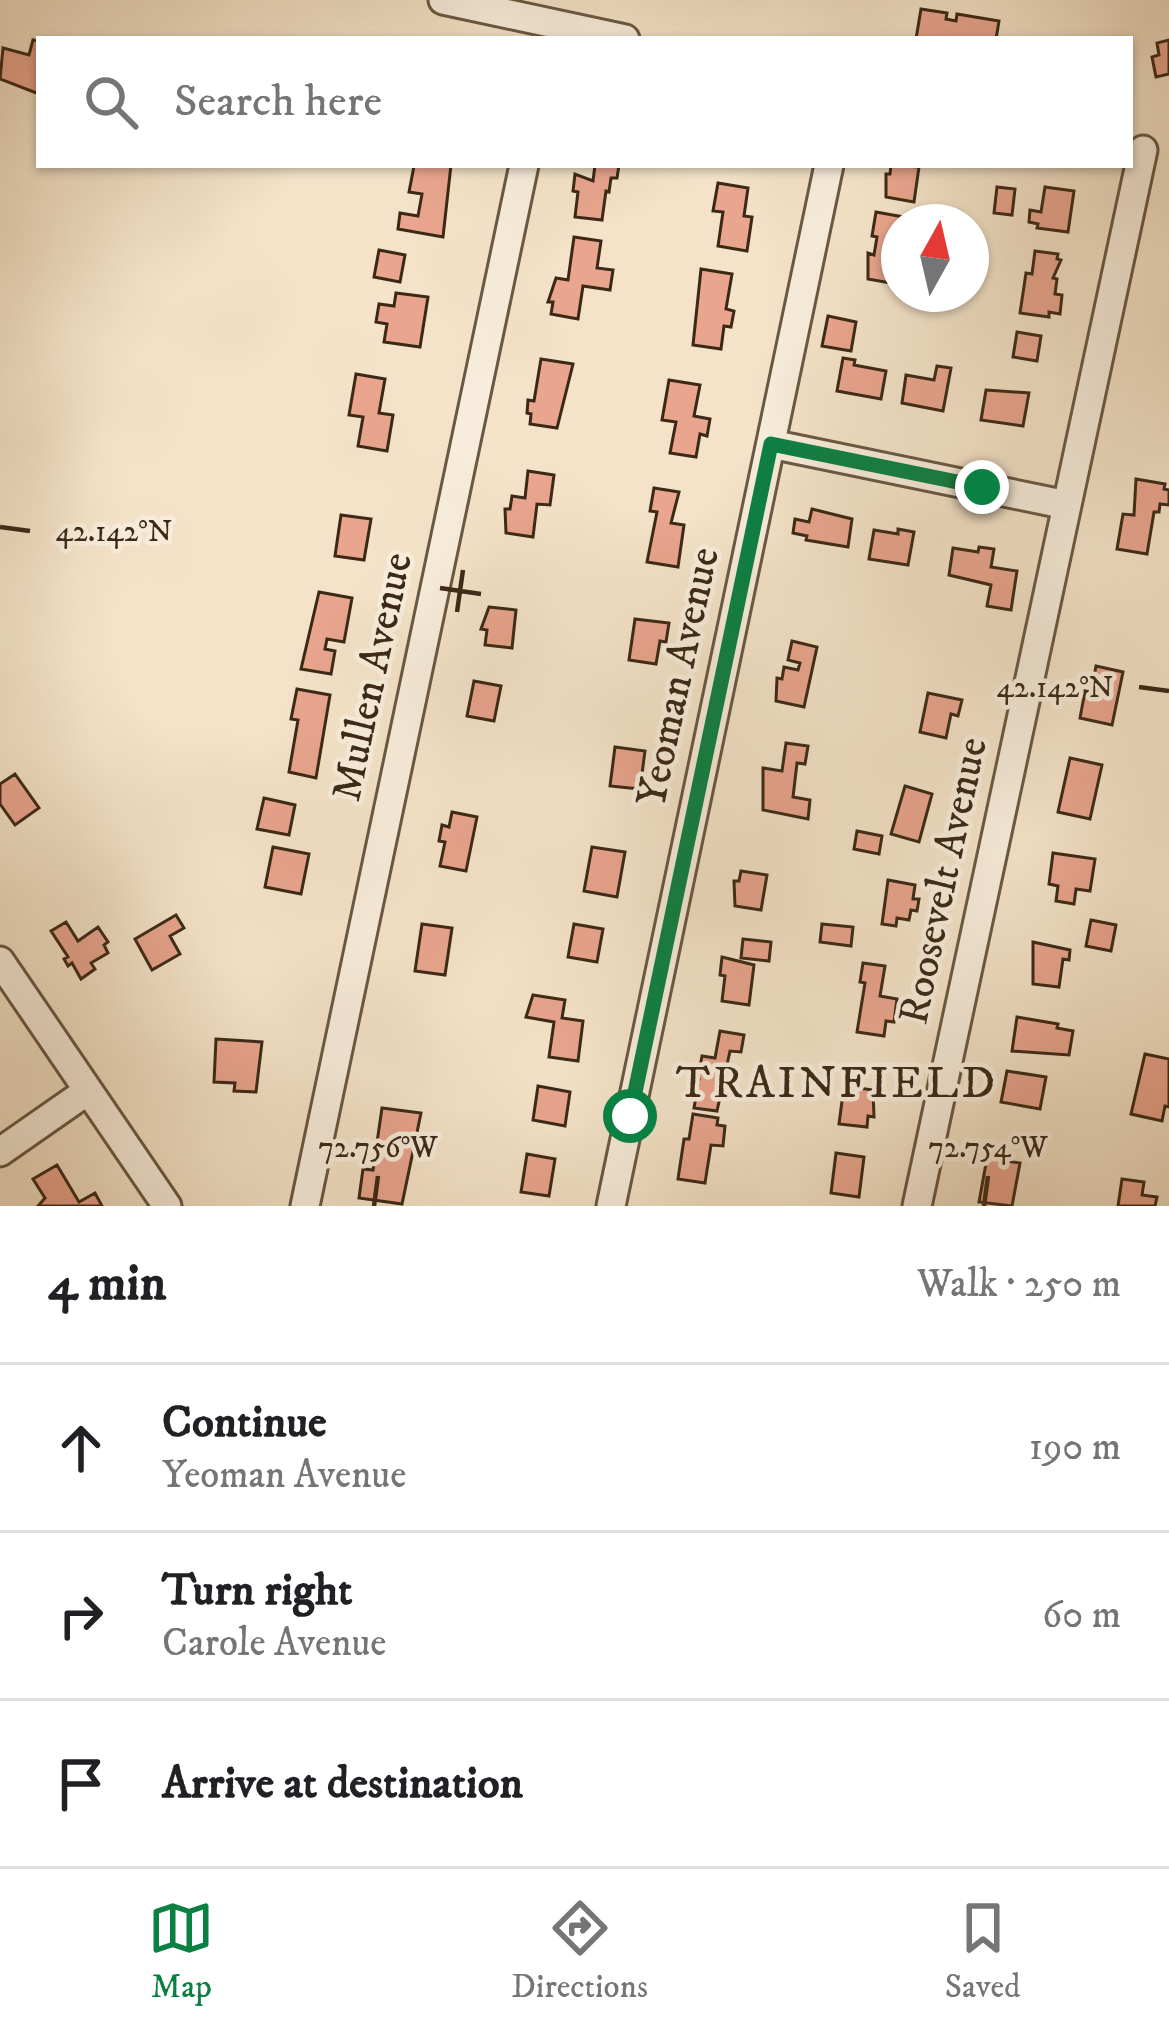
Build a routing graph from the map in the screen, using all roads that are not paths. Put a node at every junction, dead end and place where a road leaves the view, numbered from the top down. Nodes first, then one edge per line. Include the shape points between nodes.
1 (443, 0) edge
2 (552, 31) edge
3 (598, 36) edge
4 (1147, 151) edge
5 (523, 168) edge
6 (828, 168) edge
7 (771, 444) junction
8 (1067, 505) junction
9 (0, 961) edge
10 (86, 1092) junction
11 (0, 1152) edge
12 (166, 1206) edge
13 (305, 1206) edge
14 (611, 1206) edge
15 (917, 1206) edge

1 - 2 street
2 - 3 street
4 - 8 street, Roosevelt Avenue
5 - 13 street, Mullen Avenue
6 - 7 street, Yeoman Avenue
7 - 8 street
7 - 14 street, Yeoman Avenue
8 - 15 street, Roosevelt Avenue
9 - 10 street
10 - 11 street
10 - 12 street

